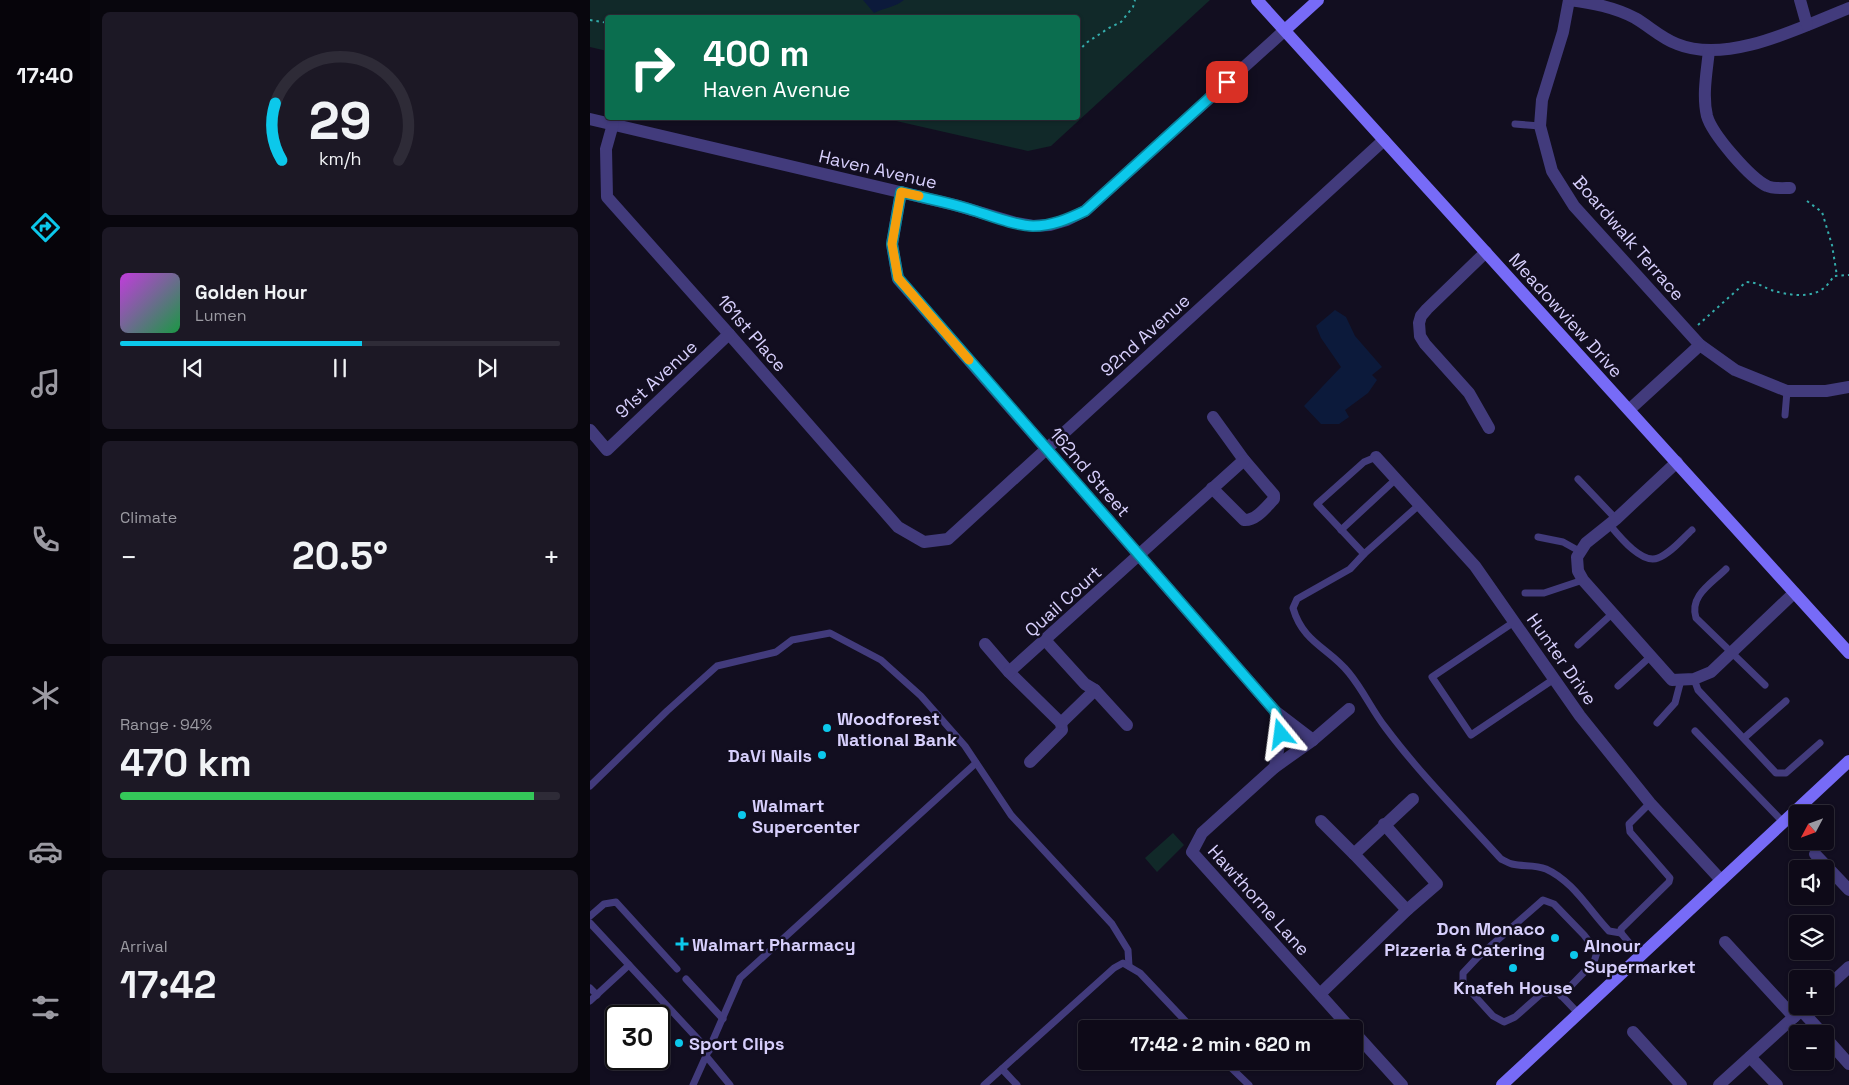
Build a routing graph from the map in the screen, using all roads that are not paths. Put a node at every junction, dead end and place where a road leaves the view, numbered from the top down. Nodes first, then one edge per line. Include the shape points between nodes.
1 (1257, 0) edge
2 (1318, 0) edge
3 (1569, 0) edge
4 (1800, 0) edge
5 (1849, 8) edge
6 (1807, 25) junction
7 (1285, 30) junction
8 (1709, 50) junction
9 (590, 119) edge
10 (613, 124) junction
11 (1515, 124) dead end
12 (1540, 126) junction
13 (1384, 140) junction
14 (1790, 188) dead end
15 (901, 192) junction
16 (1486, 252) junction
17 (730, 334) junction
18 (1700, 345) junction
19 (1849, 387) edge
20 (1787, 391) junction
21 (1629, 410) junction
22 (1785, 415) dead end
23 (1213, 417) dead end
24 (1489, 428) dead end
25 (590, 430) edge
26 (1046, 449) junction
27 (1376, 457) joint
28 (1244, 460) junction
29 (1677, 462) junction
30 (1396, 479) junction
31 (1578, 479) dead end
32 (1212, 488) junction
33 (1419, 505) junction
34 (1612, 521) junction
35 (1341, 530) junction
36 (1692, 530) dead end
37 (1538, 537) dead end
38 (924, 542) joint
39 (1581, 552) junction
40 (1364, 554) junction
41 (1139, 555) junction
42 (1726, 569) dead end
43 (1583, 580) junction
44 (1526, 593) dead end
45 (1794, 593) junction
46 (1612, 614) junction
47 (1514, 622) junction
48 (1045, 640) junction
49 (985, 644) dead end
50 (1578, 645) dead end
51 (1730, 653) junction
52 (1849, 653) edge
53 (1651, 656) junction
54 (1009, 672) junction
55 (1554, 679) junction
56 (1688, 680) junction
57 (1765, 685) dead end
58 (1618, 686) dead end
59 (1095, 690) junction
60 (1786, 701) dead end
61 (1348, 709) dead end
62 (1275, 711) junction
63 (1061, 723) junction
64 (1657, 723) dead end
65 (1127, 725) dead end
66 (1695, 731) dead end
67 (1744, 738) junction
68 (1313, 740) junction
69 (1820, 743) dead end
70 (1849, 761) edge
71 (1030, 762) dead end
72 (976, 763) junction
73 (1274, 767) junction
74 (590, 786) edge
75 (1413, 799) dead end
76 (1650, 803) junction
77 (1321, 821) dead end
78 (1783, 822) junction
79 (1384, 824) junction
80 (1354, 854) junction
81 (1815, 854) dead end
82 (1721, 880) junction
83 (1849, 890) edge
84 (1407, 910) junction
85 (590, 916) edge
86 (590, 923) edge
87 (1621, 933) junction
88 (1725, 942) dead end
89 (1640, 956) junction
90 (629, 965) junction
91 (1129, 966) junction
92 (1849, 967) edge
93 (677, 969) dead end
94 (686, 979) dead end
95 (1834, 981) edge
96 (590, 988) edge
97 (1320, 994) junction
98 (597, 995) junction
99 (1561, 996) junction
100 (590, 1001) edge
101 (1789, 1001) edge
102 (1578, 1013) junction
103 (1796, 1015) edge
104 (1804, 1015) edge
105 (722, 1019) junction
106 (1184, 1020) edge
107 (1343, 1020) edge
108 (1814, 1025) edge
109 (1633, 1032) dead end
110 (1363, 1042) edge
111 (1834, 1047) edge
112 (707, 1054) junction
113 (1750, 1057) junction
114 (1849, 1064) edge
115 (1002, 1069) junction
116 (1233, 1070) edge
117 (693, 1085) edge
118 (730, 1085) edge
119 (984, 1085) edge
120 (1017, 1085) edge
121 (1249, 1085) edge
122 (1402, 1085) edge
123 (1502, 1085) edge
124 (1680, 1085) edge
125 (1719, 1085) edge
126 (1777, 1085) edge

1 - 7 street, Meadowview Drive
2 - 7 street, Haven Avenue
3 - 8 street via 1617,10 1678,45
3 - 12 street, Boardwalk Terrace via 1563,32 1542,100
4 - 6 street
5 - 6 street
6 - 8 street via 1735,48
7 - 13 street, Meadowview Drive
7 - 15 street, Haven Avenue via 1099,200 1067,220 1032,226
8 - 14 street via 1705,97 1707,114 1715,133 1757,179 1769,187
9 - 10 street, Haven Avenue
10 - 15 street, Haven Avenue
10 - 17 street, 161st Place via 606,149 607,197
11 - 12 lane
12 - 18 street, Boardwalk Terrace via 1552,171 1574,206
13 - 16 street, Meadowview Drive
13 - 26 street, 92nd Avenue
15 - 26 street, 162nd Street via 892,244 898,278
16 - 21 street, Meadowview Drive
16 - 24 street via 1427,309 1421,316 1418,329 1425,344 1469,393
17 - 25 street, 91st Avenue via 608,450
17 - 38 street, 161st Place via 898,527
18 - 20 street, Boardwalk Terrace via 1735,370
18 - 21 street
19 - 20 street, Boardwalk Terrace via 1826,391
20 - 22 lane
21 - 29 street, Meadowview Drive
23 - 28 street
26 - 38 street, 92nd Avenue via 948,539
26 - 41 street, 162nd Street
27 - 30 street, Hunter Drive
27 - 35 lane via 1364,462 1317,504
28 - 32 street, Quail Court
28 - 32 street via 1274,495 1274,499 1255,517 1244,520
29 - 34 street
29 - 45 street, Meadowview Drive
30 - 33 street, Hunter Drive
30 - 35 lane
31 - 34 lane
32 - 41 street, Quail Court
33 - 40 lane
33 - 47 street, Hunter Drive via 1475,566
34 - 36 lane via 1638,554 1650,560 1664,555
34 - 39 street via 1586,542
35 - 40 lane
37 - 39 lane via 1563,542
39 - 43 street via 1577,557 1578,571
40 - 87 lane via 1350,569 1297,599 1293,608 1300,627 1349,673 1385,727 1418,768 1501,859 1513,865 1531,865 1558,876 1609,931
41 - 48 street, Quail Court
41 - 62 street, 162nd Street
42 - 51 lane via 1696,598 1692,608 1696,618
43 - 44 lane via 1544,593
43 - 46 street
45 - 51 street
45 - 52 street, Meadowview Drive
46 - 50 lane
46 - 53 street
47 - 55 street, Hunter Drive
47 - 55 lane via 1432,677 1472,735
48 - 54 street, Quail Court
48 - 59 street via 1085,684
49 - 54 street
51 - 56 street via 1711,672
51 - 57 lane
53 - 56 street via 1672,680
53 - 58 lane
54 - 63 street
55 - 76 street, Hunter Drive
56 - 64 lane via 1675,703
56 - 67 lane
59 - 63 street
59 - 65 street
60 - 67 lane
61 - 68 street, Hawthorne Lane
62 - 68 street
62 - 73 street, 162nd Street via 1281,734
63 - 71 street via 1062,730
66 - 78 lane
67 - 69 lane via 1776,773 1786,773
68 - 73 street, Hawthorne Lane
70 - 78 street
72 - 74 lane via 921,696 881,660 830,633 792,640 776,652 717,666
72 - 91 lane via 1011,815 1112,924 1128,950
72 - 105 lane via 740,978
73 - 97 street, Hawthorne Lane via 1202,833 1192,852
75 - 79 street
76 - 82 street, Hunter Drive
76 - 87 lane via 1628,827 1668,874 1669,882 1623,926
77 - 80 street
78 - 82 street
79 - 80 street
79 - 84 street via 1438,884
80 - 84 street
81 - 83 street
82 - 89 street
84 - 97 street
85 - 93 lane via 604,904 616,902
86 - 90 lane
87 - 89 lane
88 - 101 street
89 - 102 street
90 - 98 lane
90 - 112 lane
91 - 106 lane via 1140,973
91 - 115 lane via 1123,963 1114,968
92 - 95 street
94 - 105 lane
96 - 98 lane
97 - 107 street, Hawthorne Lane
98 - 100 lane
99 - 99 lane via 1556,991 1541,994 1515,1017 1504,1022 1493,1016 1463,983 1464,973 1543,900 1554,904 1597,952 1594,962
99 - 102 lane
102 - 123 street
103 - 113 street
104 - 108 street
105 - 112 lane
109 - 124 street
110 - 122 street
111 - 114 street
112 - 117 lane
112 - 118 lane
113 - 125 street
113 - 126 street
115 - 119 lane
115 - 120 lane
116 - 121 lane

